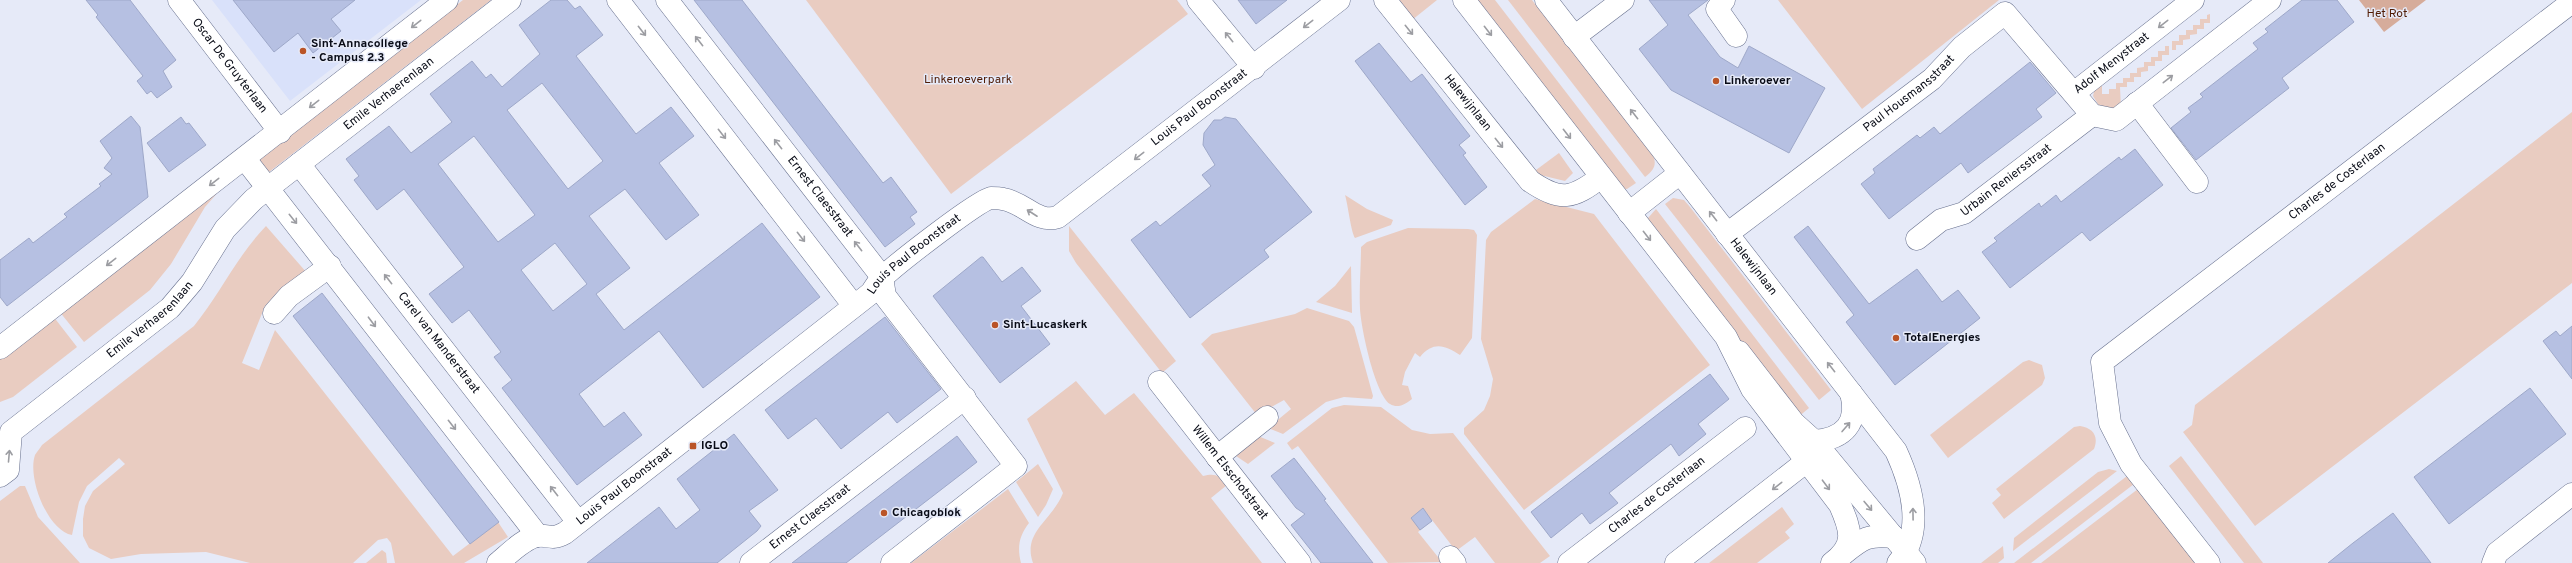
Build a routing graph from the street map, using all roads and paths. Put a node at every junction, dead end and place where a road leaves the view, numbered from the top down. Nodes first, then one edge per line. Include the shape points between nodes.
1 (180, 0) edge
2 (447, 0) edge
3 (510, 0) edge
4 (618, 0) edge
5 (667, 0) edge
6 (1198, 0) edge
7 (1339, 0) edge
8 (1385, 0) edge
9 (1464, 0) edge
10 (1546, 0) edge
11 (1623, 0) edge
12 (1724, 0) edge
13 (2193, 0) edge
14 (2270, 0) edge
15 (2572, 2) edge
16 (1574, 36) junction
17 (1736, 36) dead end
18 (1254, 68) junction
19 (2074, 93) junction
20 (2137, 103) junction
21 (2092, 114) junction
22 (280, 132) junction
23 (245, 159) junction
24 (299, 164) junction
25 (1680, 173) junction
26 (1601, 177) junction
27 (2197, 182) dead end
28 (269, 188) junction
29 (1629, 213) junction
30 (1727, 234) junction
31 (1917, 239) dead end
32 (330, 266) junction
33 (882, 277) junction
34 (854, 306) junction
35 (274, 313) dead end
36 (0, 348) edge
37 (1159, 382) dead end
38 (1851, 393) junction
39 (964, 398) junction
40 (1267, 417) dead end
41 (1745, 428) dead end
42 (5, 431) edge
43 (1811, 451) junction
44 (1217, 457) junction
45 (0, 476) edge
46 (2572, 494) edge
47 (578, 522) junction
48 (538, 536) junction
49 (1903, 554) edge
50 (1837, 559) edge
51 (498, 563) edge
52 (751, 563) edge
53 (892, 563) edge
54 (1300, 563) edge
55 (1569, 563) edge
56 (1676, 563) edge
57 (2208, 563) edge
58 (2493, 563) edge

1 - 22 street, Oscar De Gruyterlaan
2 -> 22 street
3 - 24 street, Emile Verhaerenlaan
4 -> 34 street
33 -> 5 street, Ernest Claesstraat
18 -> 6 street
7 -> 18 street, Louis Paul Boonstraat
8 -> 26 street, Halewijnlaan via 1530,181 1556,194 1574,195
9 -> 26 street
10 - 16 street, Halewijnlaan
11 - 16 street
12 - 17 street via 1717,9
13 -> 19 street, Adolf Menystraat
20 -> 14 street, Adolf Menystraat
15 - 57 street, Charles de Costerlaan via 2102,362 2110,423 2131,464
25 -> 16 street, Halewijnlaan
18 -> 33 street, Louis Paul Boonstraat via 1058,217 1049,220 1016,202 990,198 972,208
19 - 21 street, Adolf Menystraat
19 - 30 street, Paul Housmansstraat via 2005,13 1962,47 1932,79
20 - 21 street, Adolf Menystraat via 2116,120
20 - 27 street
21 - 31 street, Urbain Reniersstraat via 1964,213 1941,220
22 - 23 street
23 - 28 street
23 -> 36 street
24 - 28 street, Emile Verhaerenlaan
47 -> 24 street, Carel van Manderstraat
25 - 29 street
30 -> 25 street, Halewijnlaan
26 - 29 street
28 -> 32 street
28 - 42 street, Emile Verhaerenlaan via 254,199 225,229 192,282 170,308
29 -> 43 street via 1726,337 1752,389
38 -> 30 street, Halewijnlaan
32 - 35 street via 289,296
32 -> 48 street
33 - 34 street, Louis Paul Boonstraat via 871,293
33 - 39 street, Ernest Claesstraat via 885,296
34 - 47 street, Louis Paul Boonstraat
37 - 44 street, Willem Elsschotstraat
43 -> 38 street via 1841,433 1851,422 1854,407
49 -> 38 street, Halewijnlaan via 1912,537 1913,504 1904,468 1896,451
39 - 52 street, Ernest Claesstraat
39 - 53 street, Ernest Claesstraat via 1016,466
40 - 44 street
41 - 55 street, Charles de Costerlaan
45 -> 42 street, Emile Verhaerenlaan via 8,470
43 -> 49 street
43 -> 50 street via 1849,524 1849,542
43 -> 56 street
44 - 54 street, Willem Elsschotstraat
46 - 58 street via 2497,553
47 - 48 street, Louis Paul Boonstraat via 556,538
48 - 51 street
49 - 50 street via 1876,535 1863,538

